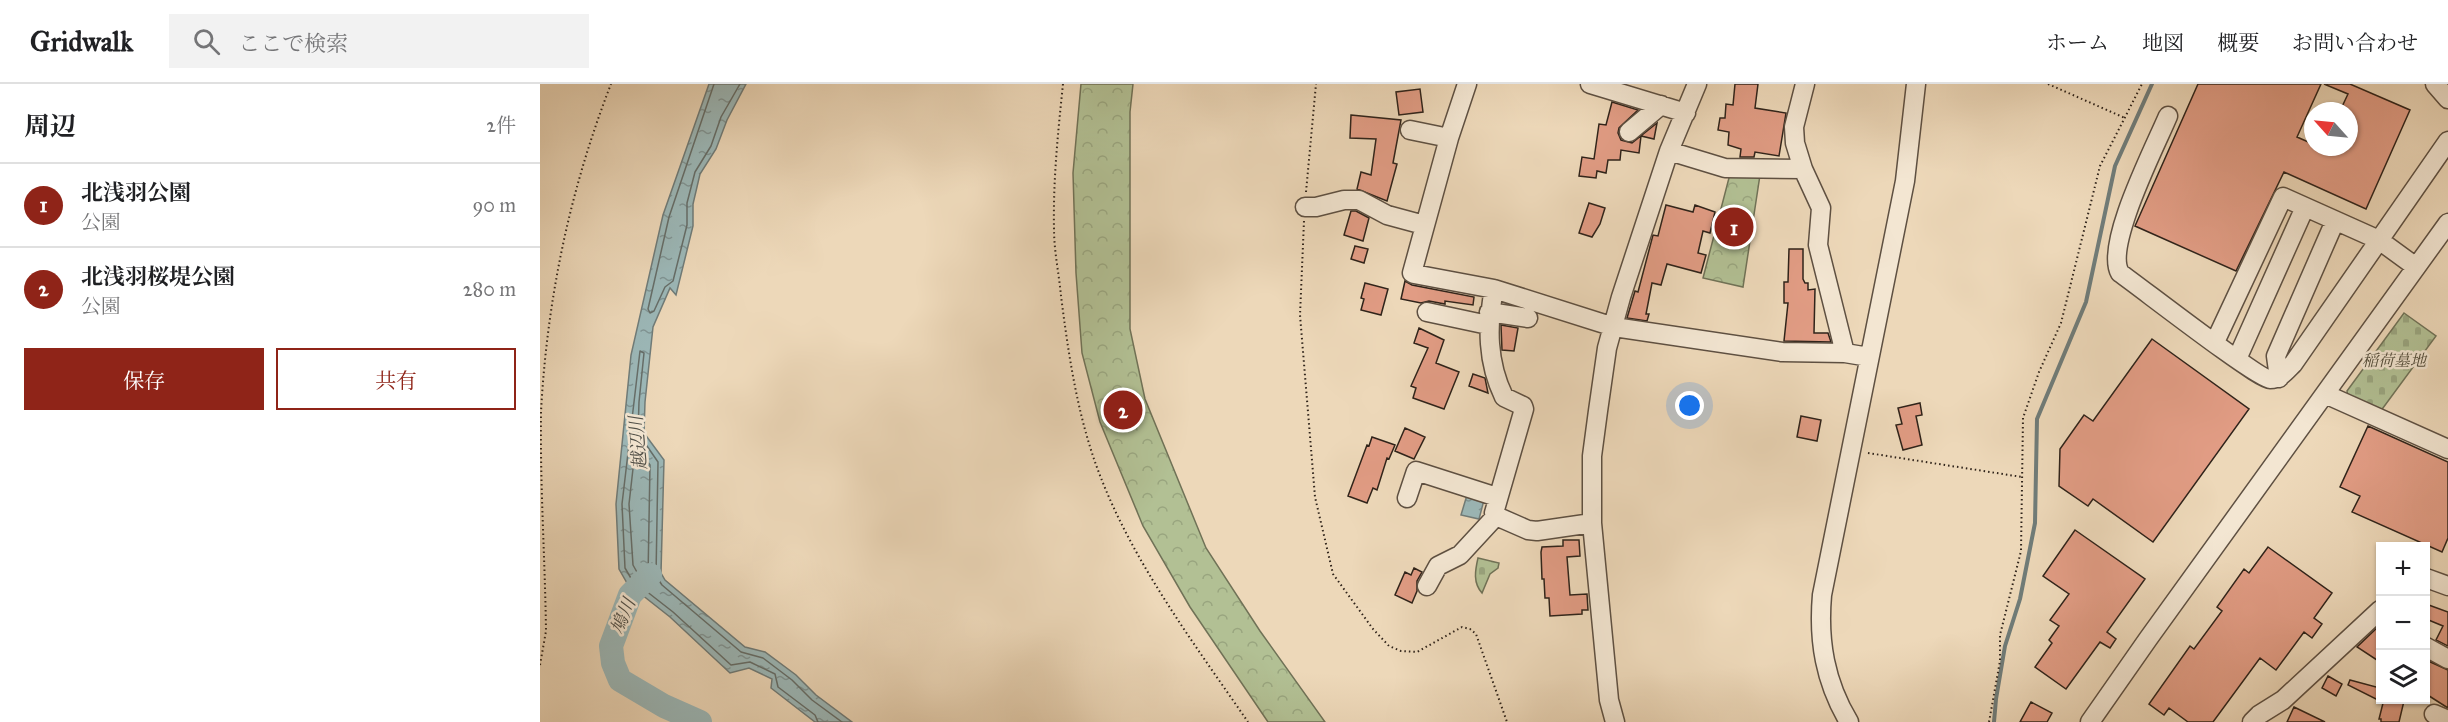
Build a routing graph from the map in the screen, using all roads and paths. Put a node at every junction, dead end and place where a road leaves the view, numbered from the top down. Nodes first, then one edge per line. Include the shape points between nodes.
1 (611, 84) edge
2 (1063, 84) edge
3 (1316, 84) edge
4 (1467, 84) edge
5 (1590, 84) edge
6 (1697, 84) edge
7 (1805, 84) edge
8 (1916, 84) edge
9 (2048, 84) edge
10 (2142, 84) edge
11 (2435, 84) edge
12 (2448, 99) edge
13 (1661, 105) junction
14 (1686, 113) junction
15 (2168, 116) dead end
16 (2126, 118) junction
17 (1410, 130) dead end
18 (1629, 132) dead end
19 (1449, 138) junction
20 (2448, 141) edge
21 (1669, 152) junction
22 (1803, 169) junction
23 (1305, 207) junction
24 (2305, 207) junction
25 (2335, 221) junction
26 (2448, 223) edge
27 (1424, 225) junction
28 (2379, 240) junction
29 (2416, 267) junction
30 (1494, 289) junction
31 (1427, 312) dead end
32 (1489, 318) junction
33 (1528, 318) dead end
34 (1614, 327) junction
35 (2215, 342) junction
36 (1845, 353) junction
37 (1869, 357) junction
38 (2237, 358) junction
39 (2279, 378) junction
40 (2325, 394) junction
41 (2448, 449) edge
42 (1850, 450) junction
43 (2022, 477) junction
44 (1497, 497) junction
45 (1407, 498) dead end
46 (1496, 516) junction
47 (1592, 523) junction
48 (2430, 578) edge
49 (1427, 586) dead end
50 (2448, 586) edge
51 (2376, 614) edge
52 (2430, 649) edge
53 (2448, 659) edge
54 (540, 665) edge
55 (1248, 722) edge
56 (1508, 722) edge
57 (1615, 722) edge
58 (1849, 722) edge
59 (1989, 722) edge
60 (2090, 722) edge
61 (2252, 722) edge

1 - 54 path via 572,200 551,304 541,415 546,631
2 - 55 path via 1054,231 1068,352 1084,423 1100,477 1126,533
3 - 23 path
4 - 19 street
5 - 13 street
6 - 14 street
7 - 22 street via 1794,127
8 - 37 street via 1905,181
9 - 16 path
10 - 16 path
11 - 12 street
13 - 14 street
13 - 18 street
14 - 21 street
15 - 35 street via 2122,225 2116,266 2120,273
16 - 43 path via 2100,166 2061,323 2023,418
17 - 19 street
19 - 27 street
20 - 28 street
21 - 22 street via 1725,168
21 - 34 street
22 - 36 street via 1821,208 1818,245
23 - 27 street via 1359,200 1387,215
23 - 56 path via 1300,315 1315,497 1334,574 1389,646 1417,652 1462,627 1476,634
24 - 25 street
24 - 35 street via 2283,197
24 - 38 street
25 - 28 street
25 - 39 street via 2276,356
26 - 29 street
27 - 30 street via 1413,274
28 - 29 street
28 - 39 street via 2293,364
29 - 40 street
30 - 32 street
30 - 34 street
31 - 32 street
32 - 33 street
32 - 44 street via 1492,362 1501,390 1504,397 1524,409
34 - 36 street via 1782,352
34 - 47 street via 1607,348 1594,445
35 - 38 street
36 - 37 street
37 - 42 street
38 - 39 street via 2262,377
40 - 41 street
40 - 60 street
42 - 43 path
42 - 58 street via 1820,621 1828,678
43 - 59 path via 2020,551 2000,635 2000,662
44 - 45 street via 1416,471
44 - 46 street
46 - 47 street via 1537,531
46 - 49 street via 1460,555 1438,566
47 - 57 street via 1608,690
48 - 50 street
51 - 61 street via 2283,700
52 - 53 street

